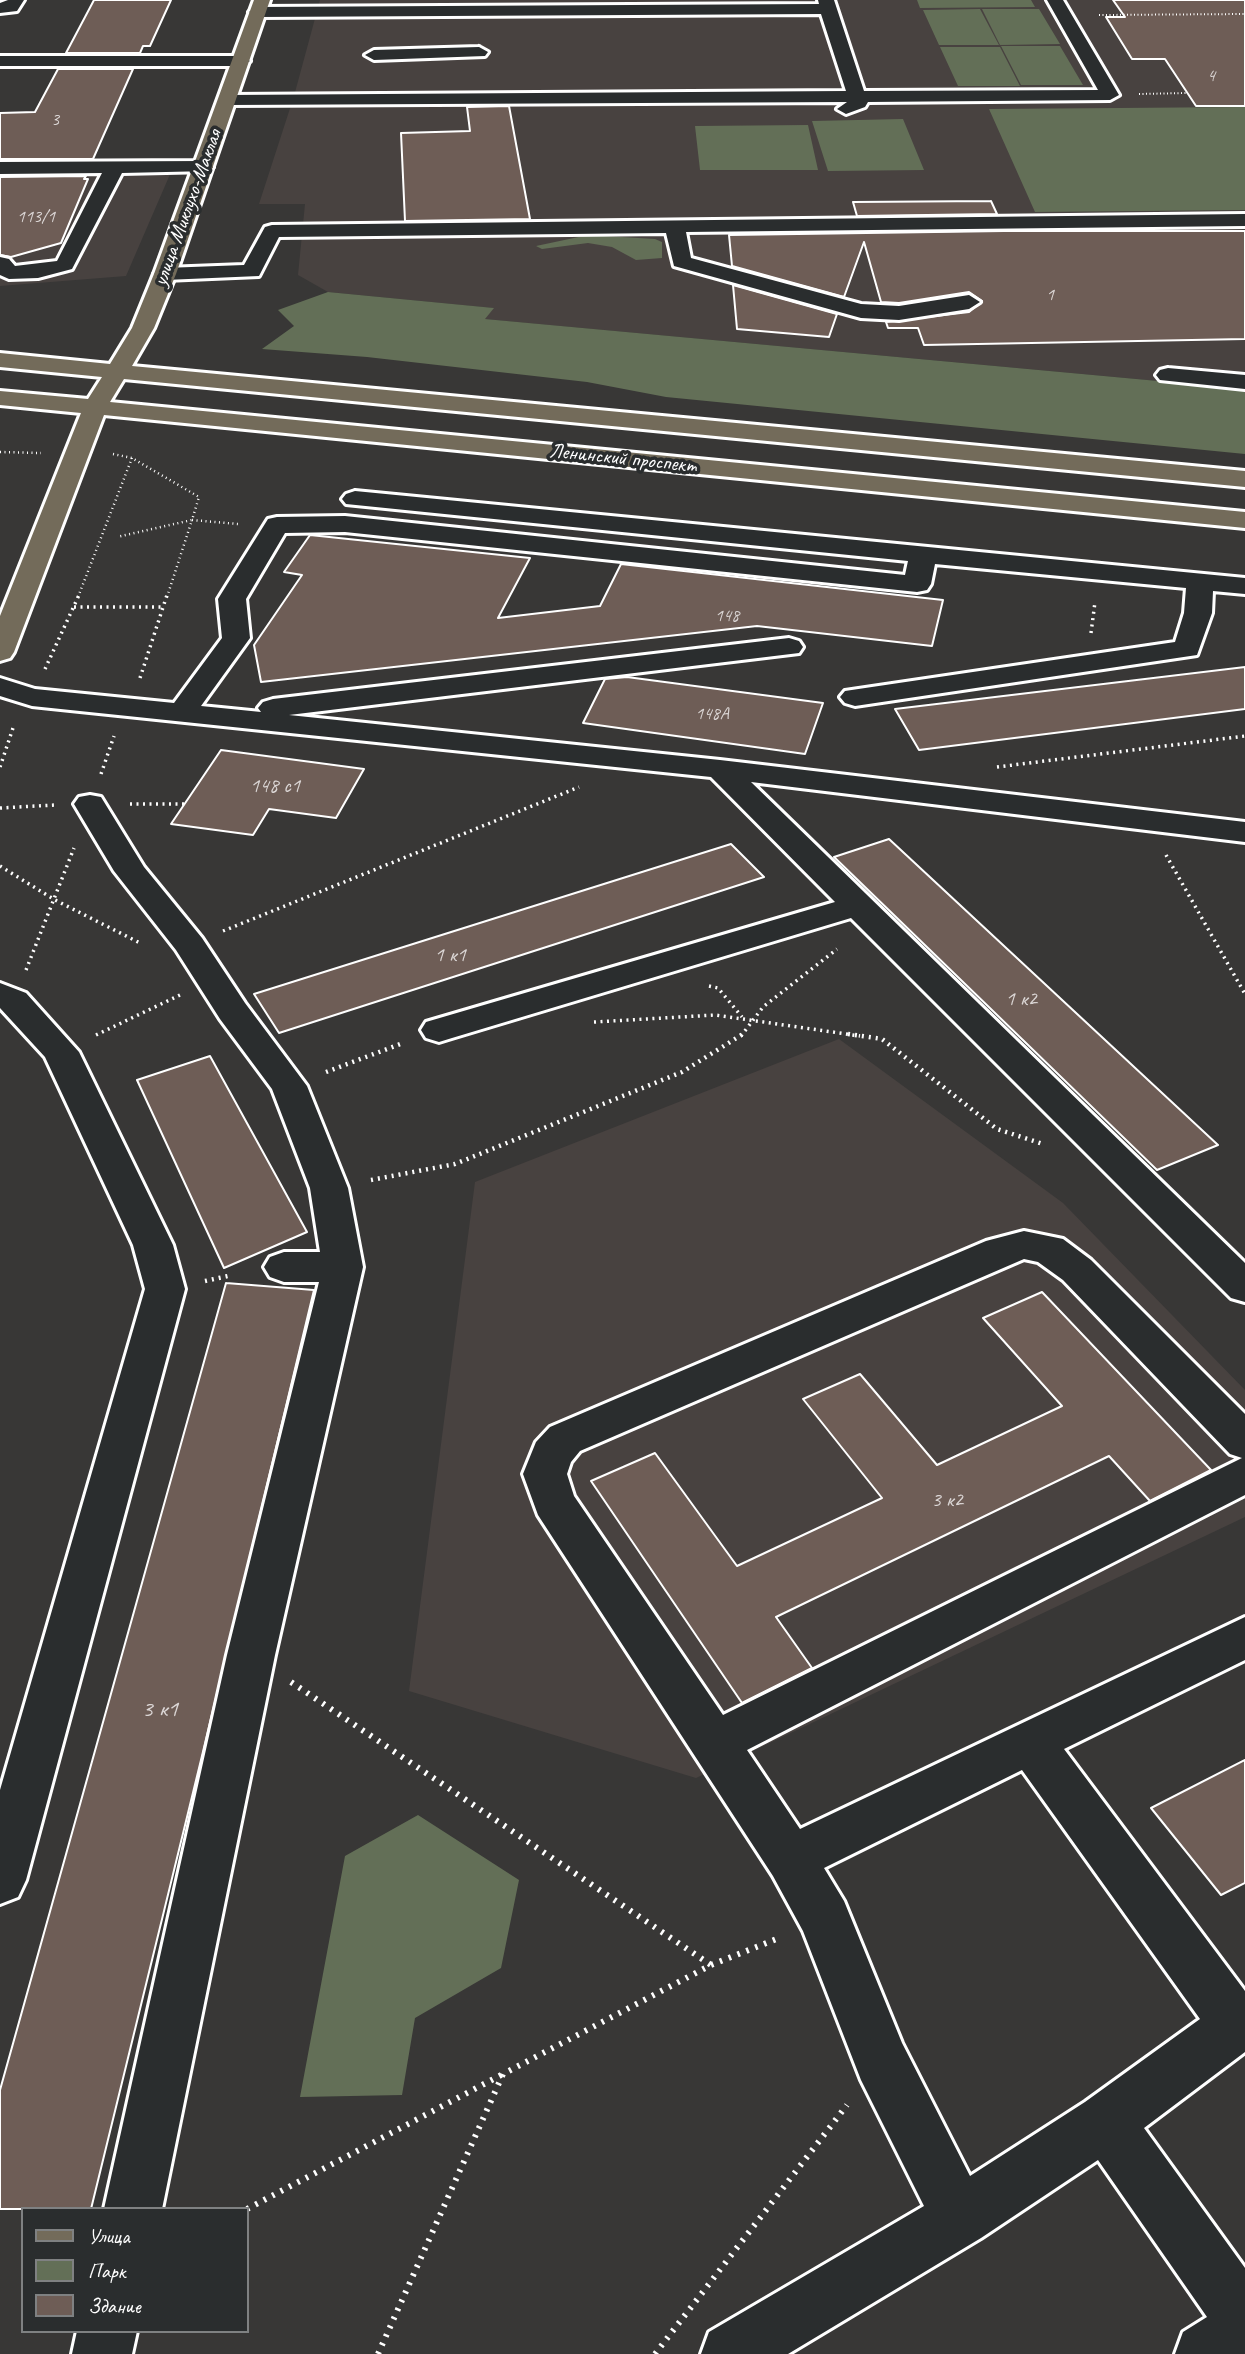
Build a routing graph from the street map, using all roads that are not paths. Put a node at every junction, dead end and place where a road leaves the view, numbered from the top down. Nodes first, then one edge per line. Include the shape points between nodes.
1 (16, 0) edge
2 (827, 5) edge
3 (259, 6) edge
4 (1059, 7) edge
5 (0, 8) edge
6 (382, 18) edge
7 (479, 52) dead end
8 (374, 55) junction
9 (9, 61) edge
10 (241, 61) junction
11 (469, 69) dead end
12 (6, 79) dead end
13 (857, 95) junction
14 (228, 100) junction
15 (726, 113) dead end
16 (0, 167) edge
17 (115, 167) junction
18 (203, 167) junction
19 (1245, 220) edge
20 (675, 228) junction
21 (4, 271) edge
22 (165, 274) junction
23 (969, 302) dead end
24 (0, 360) edge
25 (117, 371) junction
26 (1168, 375) dead end
27 (1245, 382) edge
28 (0, 398) edge
29 (95, 407) junction
30 (1245, 479) edge
31 (355, 499) dead end
32 (1245, 520) edge
33 (923, 555) junction
34 (1200, 582) junction
35 (1245, 586) edge
36 (789, 647) dead end
37 (0, 652) edge
38 (0, 687) edge
39 (855, 697) dead end
40 (182, 712) junction
41 (225, 716) junction
42 (720, 769) junction
43 (90, 804) road end
44 (1245, 832) edge
45 (866, 912) junction
46 (7, 998) edge
47 (439, 1030) road end
48 (284, 1267) dead end
49 (343, 1268) junction
50 (1245, 1287) edge
51 (1245, 1442) edge
52 (1245, 1475) edge
53 (1245, 1637) edge
54 (1030, 1742) junction
55 (714, 1743) junction
56 (791, 1859) junction
57 (0, 1880) edge
58 (1241, 2022) edge
59 (1105, 2122) junction
60 (134, 2207) edge
61 (960, 2217) junction
62 (1245, 2319) edge
63 (1245, 2327) edge
64 (107, 2333) edge
65 (102, 2354) edge
66 (731, 2354) edge
67 (1205, 2354) edge

1 - 5 street via 11,8
2 - 6 street
2 - 13 street
3 - 6 street
3 - 10 main road, улица Миклухо-Маклая
4 - 13 street via 1110,95
6 - 8 street
7 - 8 street
8 - 11 street via 370,71
9 - 10 street
9 - 12 street
10 - 14 main road, улица Миклухо-Маклая
13 - 14 street
13 - 15 street via 859,103 839,111
14 - 18 main road, улица Миклухо-Маклая
16 - 17 street
17 - 18 street
17 - 21 street via 65,265 38,272
18 - 22 main road, улица Миклухо-Маклая
19 - 20 street
20 - 22 street via 272,231 251,271
20 - 23 street via 681,262 805,297 899,313
22 - 25 main road, улица Миклухо-Маклая via 143,328
24 - 25 main road, Ленинский проспект
25 - 29 main road, улица Миклухо-Маклая
25 - 30 main road, Ленинский проспект
26 - 27 street
28 - 29 main road, Ленинский проспект
29 - 32 main road, Ленинский проспект
29 - 37 main road, улица Миклухо-Маклая
31 - 33 street
33 - 34 street
33 - 40 street via 917,584 345,524 277,525 232,599 236,638
34 - 35 street
34 - 39 street via 1198,613 1187,649
36 - 41 street via 308,701
38 - 40 street via 32,697
40 - 41 street
41 - 42 street
42 - 44 street
42 - 45 street
43 - 49 street via 130,871 289,1086 329,1188
45 - 47 street
45 - 50 street
46 - 57 street via 61,1052 153,1245 165,1289
48 - 49 street
49 - 60 street via 251,1655
51 - 55 street via 1077,1270 1049,1249 1024,1245 1000,1251 565,1439 551,1454 545,1474 554,1502
52 - 55 street
53 - 54 street
54 - 56 street
54 - 58 street
55 - 56 street
56 - 61 street via 825,1919 881,2061
58 - 59 street
59 - 61 street
59 - 62 street
61 - 66 street
63 - 67 street
64 - 65 street

